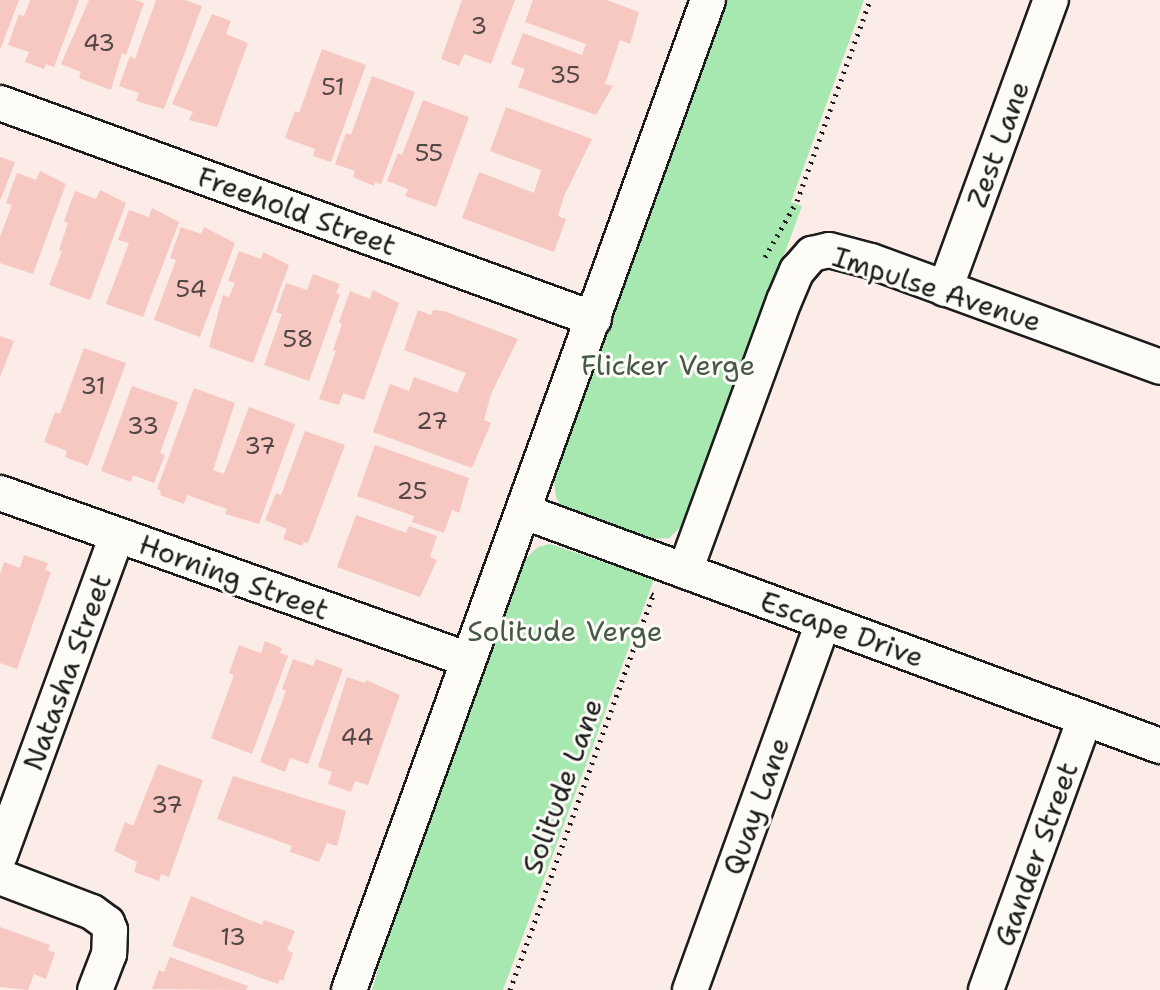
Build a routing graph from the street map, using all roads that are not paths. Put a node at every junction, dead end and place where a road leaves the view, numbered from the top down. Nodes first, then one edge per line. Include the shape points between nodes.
1 (708, 0) edge
2 (1051, 0) edge
3 (0, 103) edge
4 (945, 289) junction
5 (594, 319) junction
6 (1160, 367) edge
7 (0, 493) edge
8 (525, 512) junction
9 (117, 535) junction
10 (685, 571) junction
11 (823, 622) junction
12 (468, 660) junction
13 (1085, 718) junction
14 (1160, 746) edge
15 (0, 855) edge
16 (0, 877) edge
17 (350, 981) edge
18 (95, 990) edge
19 (690, 990) edge
20 (986, 990) edge

1 - 5 street
2 - 4 street, Zest Lane
3 - 5 street, Freehold Street
4 - 6 street, Impulse Avenue
4 - 10 street, Impulse Avenue via 841,252 820,251 804,260 784,301
5 - 8 street
7 - 9 street, Horning Street
8 - 10 street, Escape Drive
8 - 12 street
9 - 12 street, Horning Street
9 - 15 street, Natasha Street
10 - 11 street, Escape Drive
11 - 13 street, Escape Drive
11 - 19 street, Quay Lane
12 - 17 street
13 - 14 street, Escape Drive
13 - 20 street, Gander Street
16 - 18 street via 92,912 107,923 109,954

